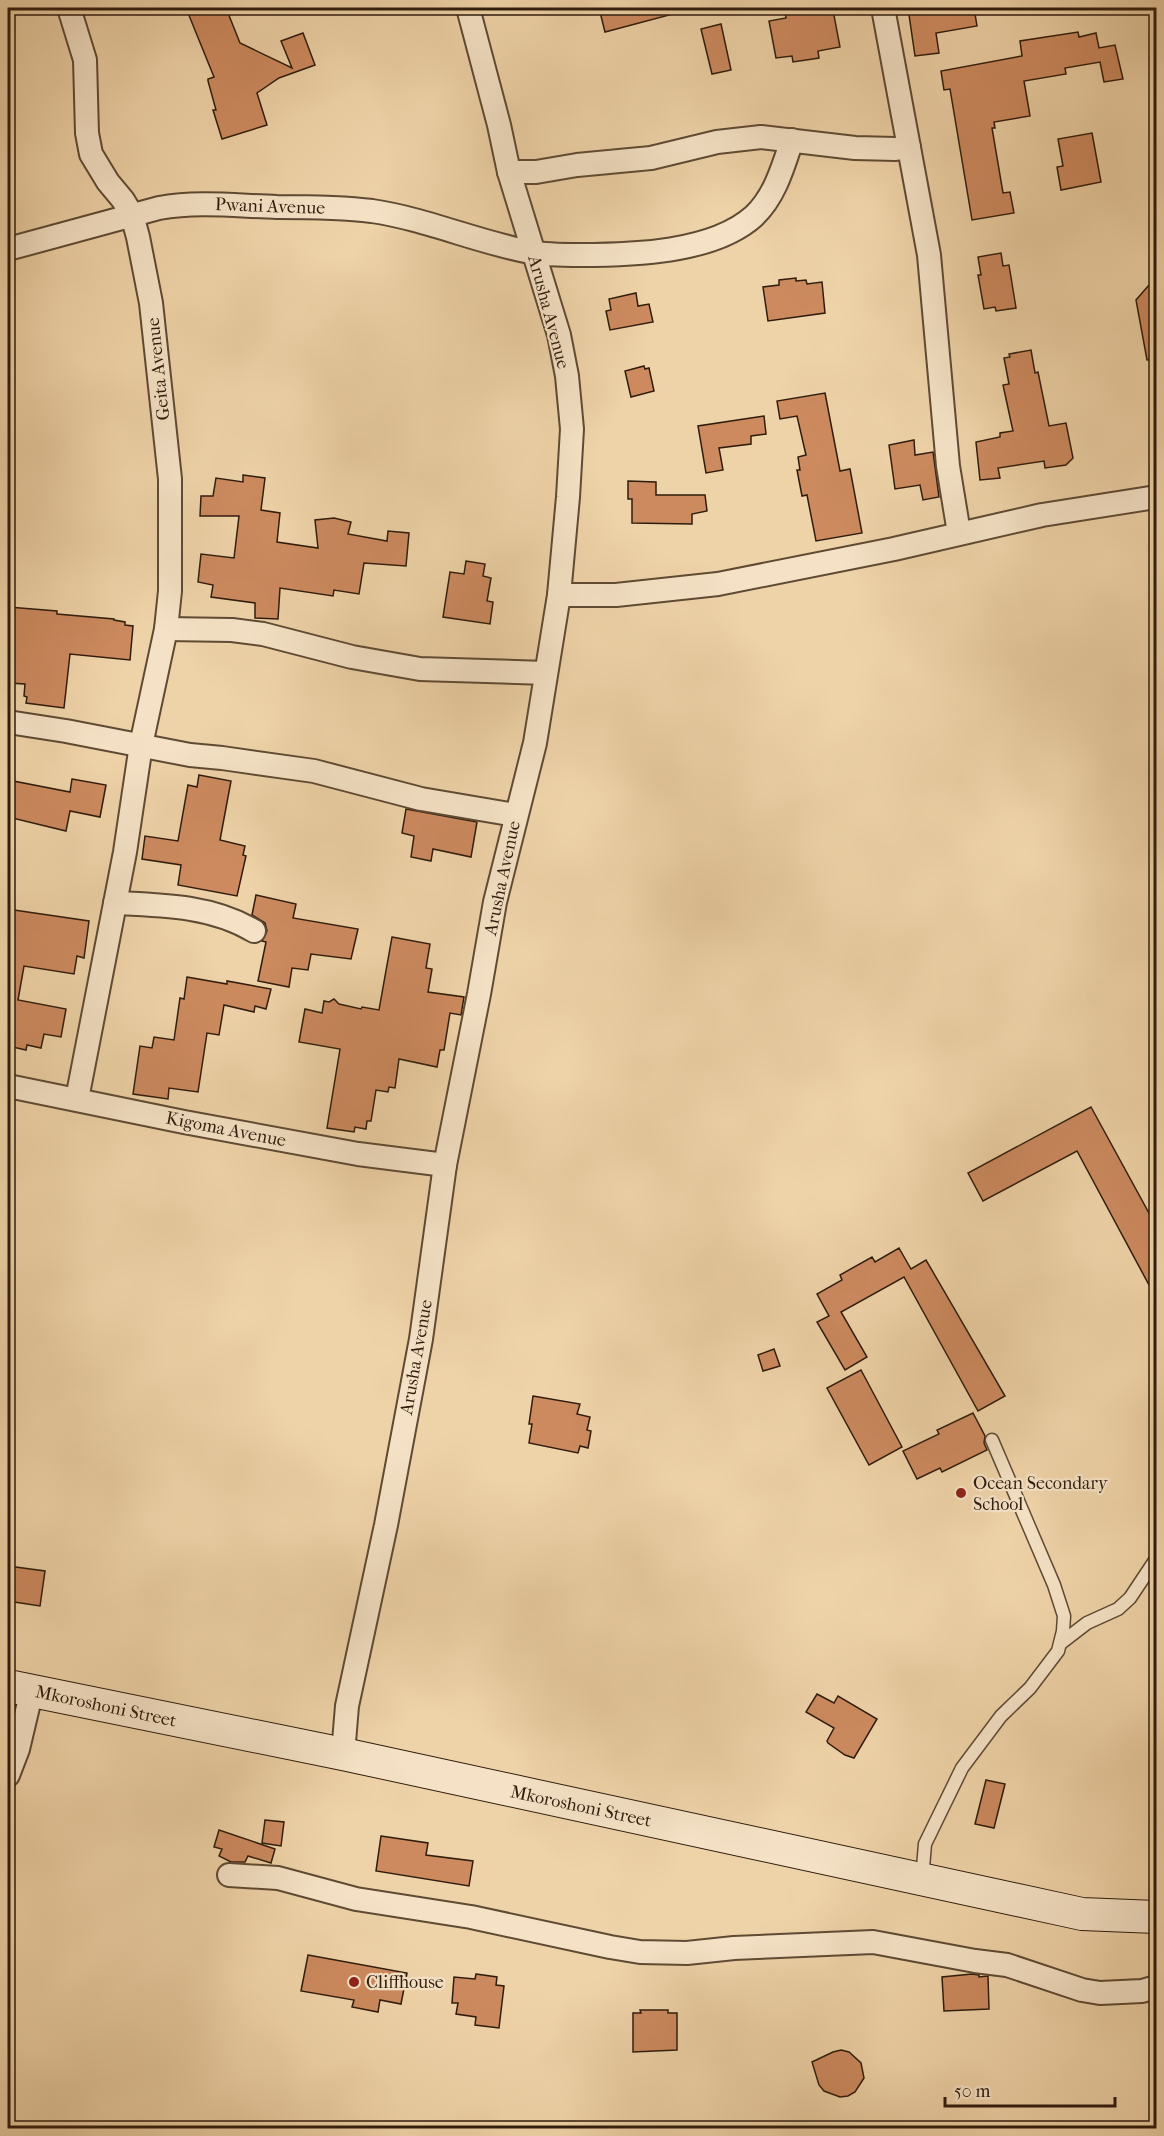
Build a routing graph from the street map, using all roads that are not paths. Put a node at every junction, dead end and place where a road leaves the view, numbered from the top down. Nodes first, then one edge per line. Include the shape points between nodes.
1 (69, 8) edge
2 (468, 8) edge
3 (884, 8) edge
4 (792, 140) junction
5 (909, 147) junction
6 (509, 172) junction
7 (132, 215) junction
8 (8, 249) edge
9 (533, 253) junction
10 (1156, 497) edge
11 (959, 533) junction
12 (559, 595) junction
13 (165, 629) junction
14 (546, 673) junction
15 (8, 722) edge
16 (141, 745) junction
17 (515, 815) junction
18 (115, 903) junction
19 (254, 931) dead end
20 (8, 1086) edge
21 (77, 1099) junction
22 (445, 1166) junction
23 (992, 1440) dead end
24 (1156, 1559) edge
25 (1061, 1643) junction
26 (20, 1688) edge
27 (343, 1754) junction
28 (8, 1775) edge
29 (229, 1875) dead end
30 (922, 1880) junction
31 (1156, 1917) edge
32 (1156, 1987) edge

1 - 7 street, Geita Avenue via 85,60 91,154
2 - 6 street, Arusha Avenue
3 - 5 street
4 - 5 street via 855,148
4 - 6 street via 761,136 651,158
4 - 9 street, Pwani Avenue via 772,194 754,216 737,228 672,250 606,255
5 - 11 street via 929,255 948,466
6 - 9 street, Arusha Avenue
7 - 8 street, Pwani Avenue
7 - 9 street, Pwani Avenue via 183,204 340,208 402,217
7 - 13 street, Geita Avenue via 150,303 170,479 170,591
9 - 12 street, Arusha Avenue via 559,335 572,429
10 - 11 street via 1077,508
11 - 12 street via 718,584 616,595
12 - 14 street, Arusha Avenue
13 - 14 street via 263,634 352,657 420,669
13 - 16 street, Geita Avenue
14 - 17 street, Arusha Avenue via 535,742
15 - 16 street
16 - 17 street via 314,771 421,799
16 - 18 street, Geita Avenue
17 - 22 street, Arusha Avenue
18 - 19 street via 212,912
18 - 21 street, Geita Avenue
20 - 21 street, Kigoma Avenue
21 - 22 street, Kigoma Avenue via 358,1154
22 - 27 street, Arusha Avenue via 421,1339 347,1706
23 - 25 lane via 1061,1604
24 - 25 lane via 1118,1610 1087,1623
25 - 30 lane via 1053,1659 1001,1716 962,1768 925,1844
26 - 27 street, Mkoroshoni Street
26 - 28 street via 18,1749
27 - 30 street, Mkoroshoni Street
29 - 32 street via 278,1878 356,1899 471,1917 640,1952 687,1953 873,1942 1007,1965 1091,1991 1142,1991
30 - 31 street, Mkoroshoni Street via 1082,1914

